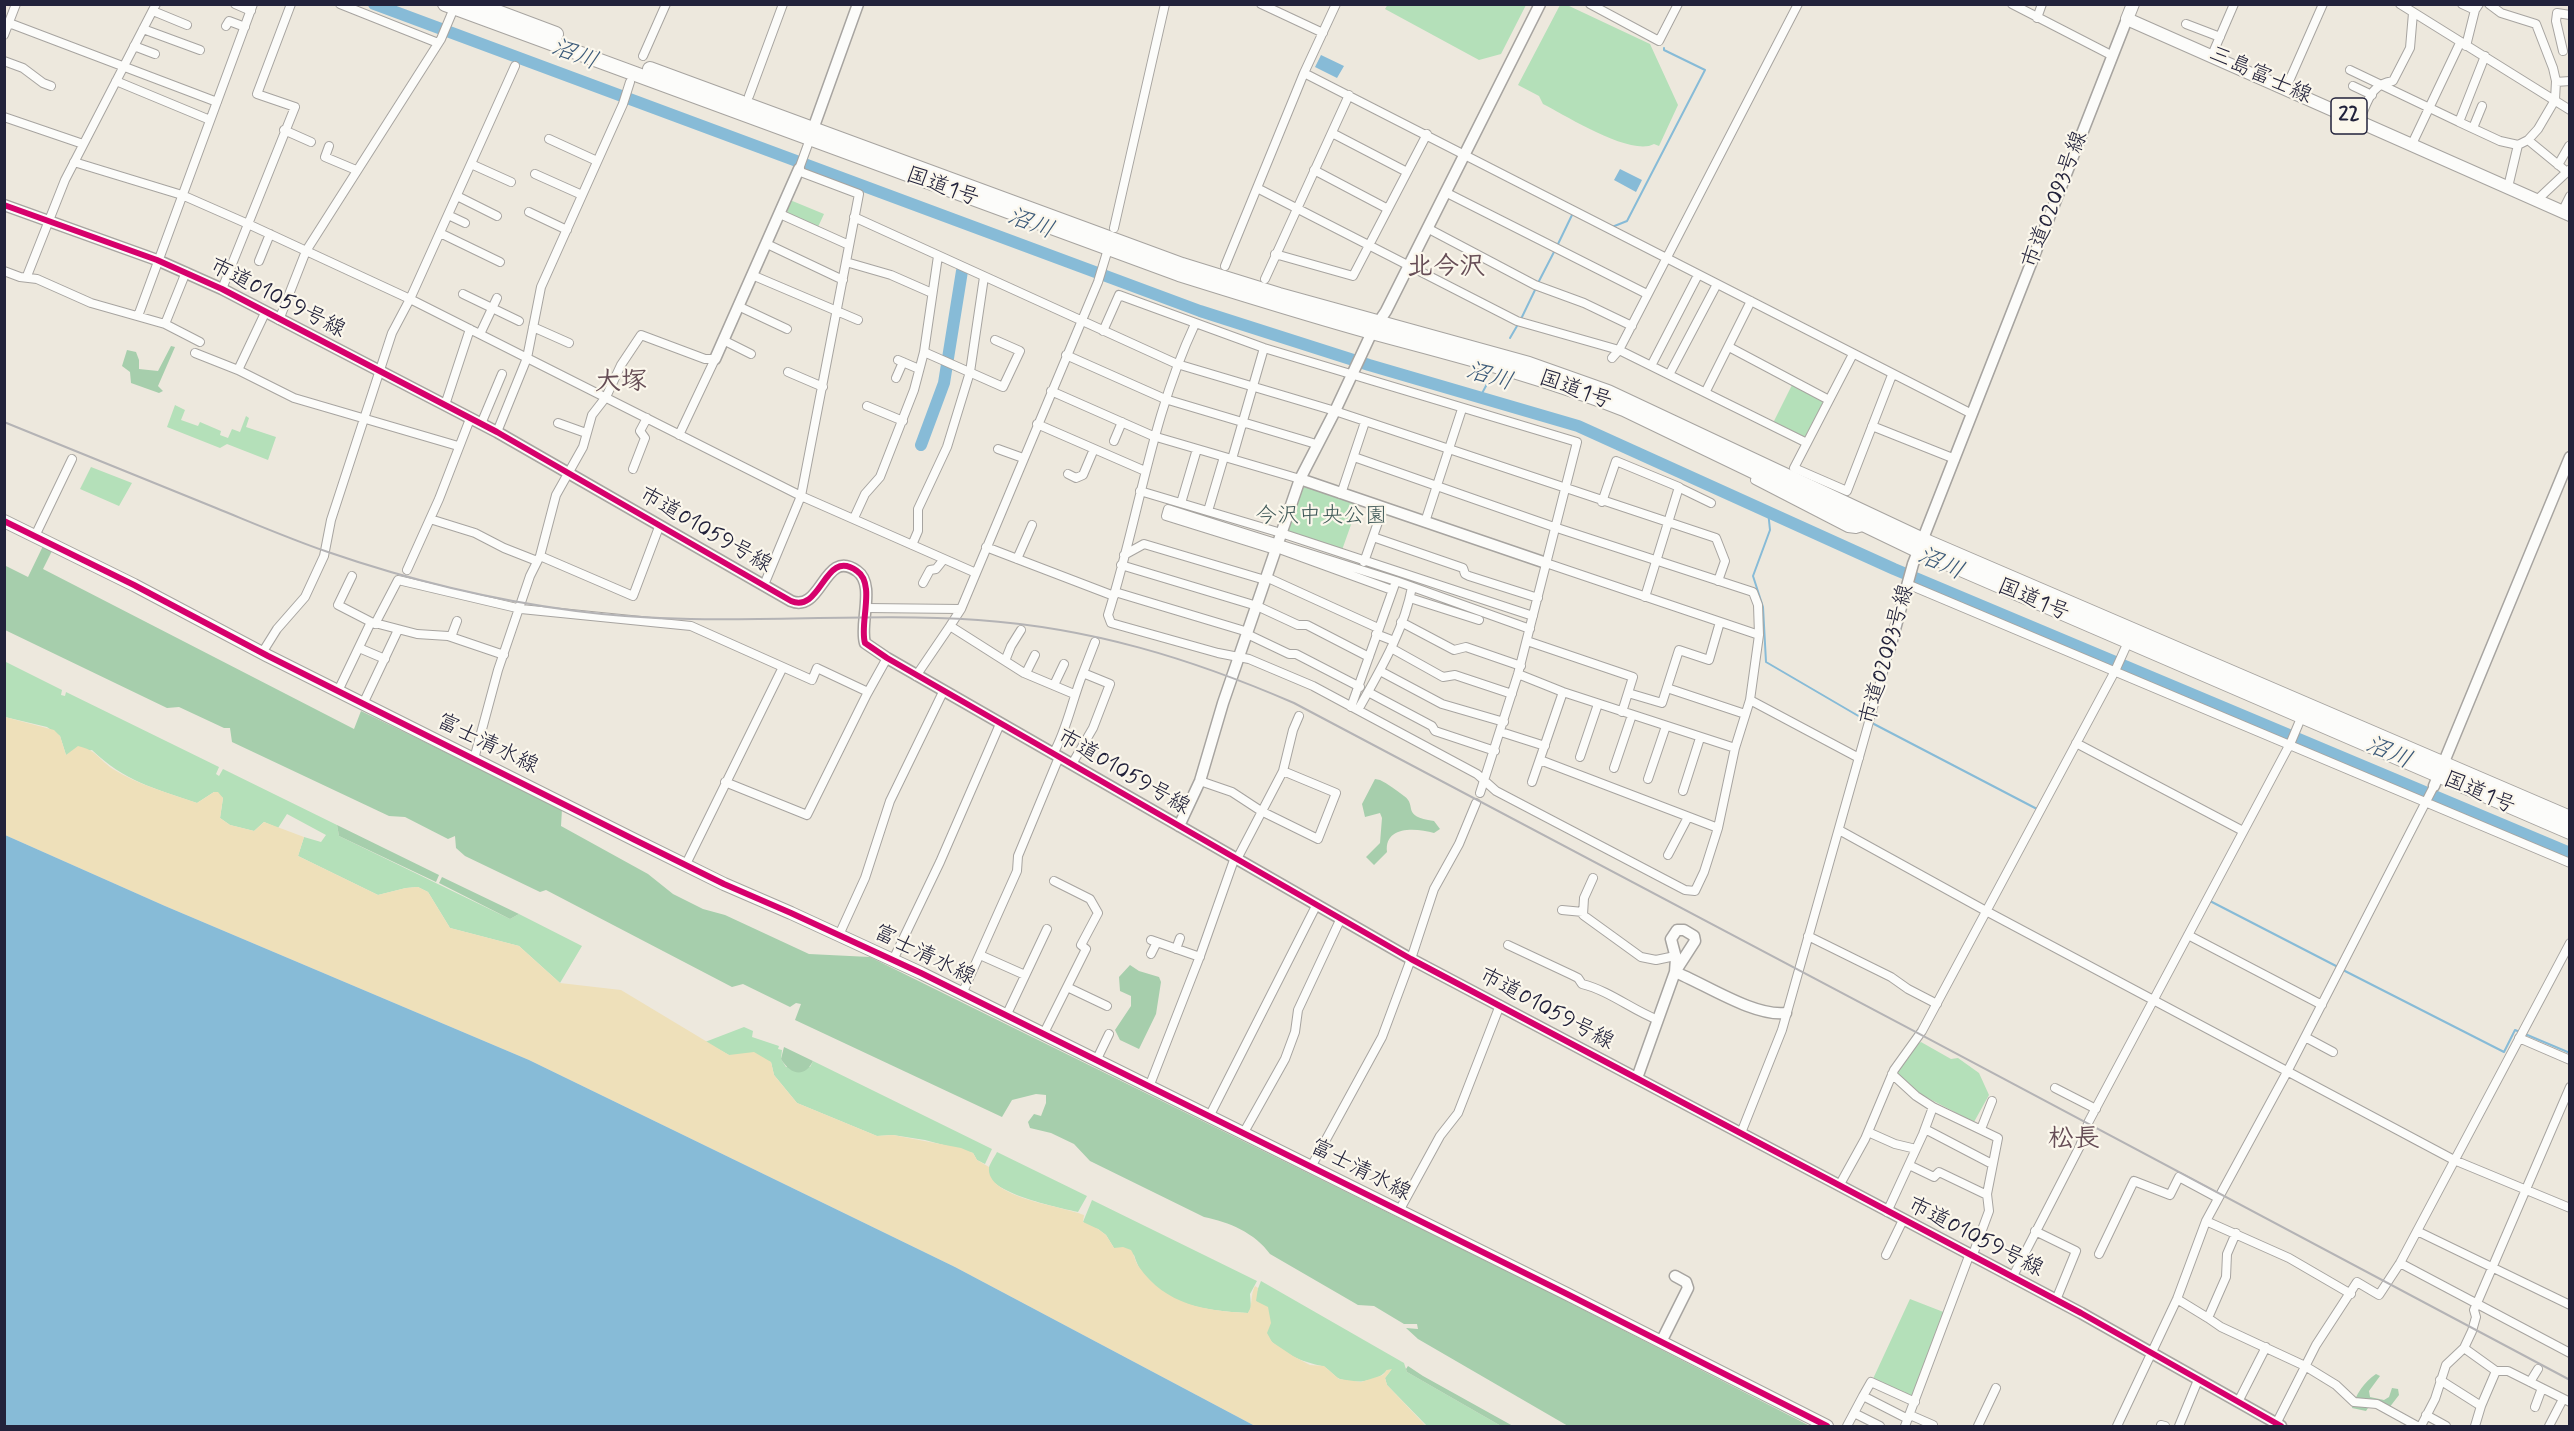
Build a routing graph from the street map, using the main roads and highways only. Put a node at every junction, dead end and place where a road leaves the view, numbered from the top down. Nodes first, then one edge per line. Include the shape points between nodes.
1 (477, 4) edge
2 (2133, 4) edge
3 (452, 6) edge
4 (811, 134) junction
5 (2566, 213) edge
6 (1375, 327) junction
7 (4, 521) edge
8 (1921, 545) junction
9 (2570, 818) edge
10 (2570, 832) edge
11 (1827, 1426) edge

1 - 4 highway, 国道1号
2 - 5 main road, 三島富士線 / 22 via 2127,19
3 - 4 highway, 国道1号
4 - 6 highway, 国道1号 via 1156,256
4 - 6 highway, 国道1号 via 1106,256
6 - 8 highway, 国道1号 via 1624,409 1866,526
6 - 8 highway, 国道1号 via 1529,364 1608,392
7 - 11 main road, 富士清水線 via 723,884 893,960
8 - 9 highway, 国道1号
8 - 10 highway, 国道1号 via 2126,648 2436,782

